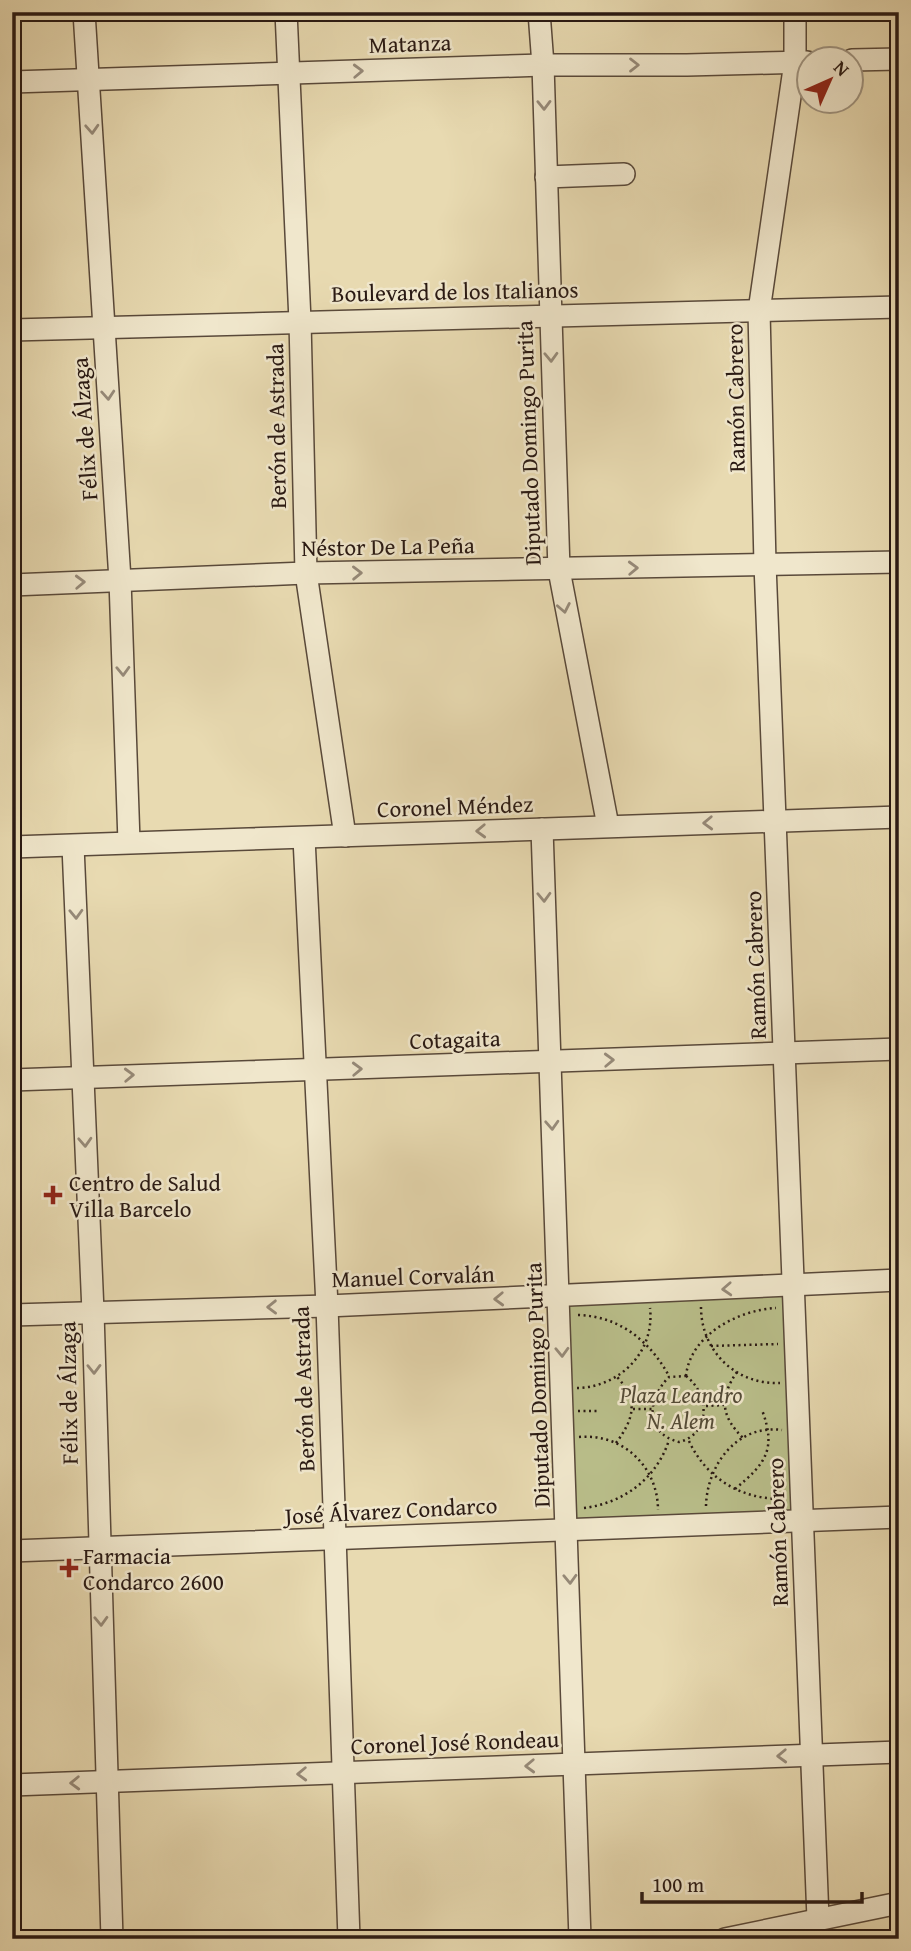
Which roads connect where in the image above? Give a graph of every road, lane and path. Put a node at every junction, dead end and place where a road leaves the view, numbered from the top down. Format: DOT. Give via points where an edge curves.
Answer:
graph roads {
  1 [pos="84,12"];
  2 [pos="286,12"];
  3 [pos="539,12"];
  4 [pos="795,12"];
  5 [pos="800,46"];
  6 [pos="899,59"];
  7 [pos="866,60"];
  8 [pos="796,62"];
  9 [pos="543,65"];
  10 [pos="290,74"];
  11 [pos="90,81"];
  12 [pos="12,82"];
  13 [pos="796,102"];
  14 [pos="624,174"];
  15 [pos="546,177"];
  16 [pos="899,307"];
  17 [pos="759,311"];
  18 [pos="549,316"];
  19 [pos="300,321"];
  20 [pos="103,327"];
  21 [pos="12,330"];
  22 [pos="899,562"];
  23 [pos="765,564"];
  24 [pos="559,570"];
  25 [pos="306,573"];
  26 [pos="120,580"];
  27 [pos="12,585"];
  28 [pos="899,817"];
  29 [pos="776,821"];
  30 [pos="608,826"];
  31 [pos="542,829"];
  32 [pos="345,836"];
  33 [pos="304,838"];
  34 [pos="129,842"];
  35 [pos="73,846"];
  36 [pos="12,847"];
  37 [pos="899,1049"];
  38 [pos="784,1054"];
  39 [pos="549,1062"];
  40 [pos="315,1070"];
  41 [pos="82,1077"];
  42 [pos="12,1080"];
  43 [pos="899,1280"];
  44 [pos="704,1290"];
  45 [pos="648,1291"];
  46 [pos="560,1296"];
  47 [pos="795,1296"];
  48 [pos="327,1306"];
  49 [pos="93,1312"];
  50 [pos="12,1315"];
  51 [pos="561,1320"];
  52 [pos="706,1338"];
  53 [pos="645,1343"];
  54 [pos="796,1343"];
  55 [pos="711,1346"];
  56 [pos="737,1372"];
  57 [pos="686,1376"];
  58 [pos="617,1377"];
  59 [pos="669,1377"];
  60 [pos="797,1382"];
  61 [pos="563,1386"];
  62 [pos="724,1405"];
  63 [pos="705,1406"];
  64 [pos="633,1409"];
  65 [pos="652,1409"];
  66 [pos="762,1410"];
  67 [pos="564,1411"];
  68 [pos="599,1411"];
  69 [pos="770,1429"];
  70 [pos="800,1432"];
  71 [pos="743,1438"];
  72 [pos="565,1440"];
  73 [pos="669,1440"];
  74 [pos="689,1440"];
  75 [pos="616,1443"];
  76 [pos="712,1474"];
  77 [pos="650,1475"];
  78 [pos="735,1489"];
  79 [pos="801,1496"];
  80 [pos="899,1517"];
  81 [pos="568,1518"];
  82 [pos="802,1522"];
  83 [pos="710,1523"];
  84 [pos="655,1525"];
  85 [pos="333,1540"];
  86 [pos="99,1547"];
  87 [pos="12,1551"];
  88 [pos="899,1752"];
  89 [pos="812,1755"];
  90 [pos="576,1764"];
  91 [pos="343,1772"];
  92 [pos="107,1782"];
  93 [pos="12,1785"];
  94 [pos="899,1903"];
  95 [pos="818,1919"];
  96 [pos="112,1939"];
  97 [pos="349,1939"];
  98 [pos="580,1939"];
  99 [pos="725,1939"];
  1 -- 11 [label="street, Félix de Álzaga"];
  2 -- 10 [label="street, Berón de Astrada"];
  3 -- 9 [label="street, Diputado Domingo Purita"];
  4 -- 5 [label="street, Ramón Cabrero"];
  6 -- 7 [label="street"];
  9 -- 8 [label="street, Matanza, one-way"];
  10 -- 9 [label="street, Matanza, one-way"];
  9 -- 15 [label="street, Diputado Domingo Purita, one-way"];
  10 -- 11 [label="street, Matanza"];
  10 -- 19 [label="street, Berón de Astrada"];
  11 -- 12 [label="street, Matanza"];
  11 -- 20 [label="street, Félix de Álzaga, one-way"];
  13 -- 17 [label="street, Ramón Cabrero"];
  14 -- 15 [label="street"];
  15 -- 18 [label="street, Diputado Domingo Purita"];
  16 -- 17 [label="street, Boulevard de los Italianos"];
  17 -- 18 [label="street, Boulevard de los Italianos"];
  17 -- 23 [label="street, Ramón Cabrero"];
  18 -- 19 [label="street, Boulevard de los Italianos"];
  18 -- 24 [label="street, Diputado Domingo Purita, one-way"];
  19 -- 20 [label="street, Boulevard de los Italianos"];
  19 -- 25 [label="street, Berón de Astrada"];
  20 -- 21 [label="street, Boulevard de los Italianos"];
  20 -- 26 [label="street, Félix de Álzaga, one-way"];
  22 -- 23 [label="street, Néstor De La Peña"];
  24 -- 23 [label="street, Néstor De La Peña, one-way"];
  23 -- 29 [label="street, Ramón Cabrero"];
  25 -- 24 [label="street, Néstor De La Peña, one-way"];
  24 -- 30 [label="street, Diputado Domingo Purita, one-way"];
  25 -- 26 [label="street, Néstor De La Peña"];
  25 -- 32 [label="street, Berón de Astrada"];
  27 -- 26 [label="street, Néstor De La Peña, one-way"];
  26 -- 34 [label="street, Félix de Álzaga, one-way"];
  28 -- 29 [label="street, Coronel Méndez"];
  29 -- 30 [label="street, Coronel Méndez, one-way"];
  29 -- 38 [label="street, Ramón Cabrero"];
  30 -- 31 [label="street, Coronel Méndez"];
  31 -- 32 [label="street, Coronel Méndez, one-way"];
  31 -- 39 [label="street, Diputado Domingo Purita, one-way"];
  32 -- 33 [label="street, Coronel Méndez"];
  33 -- 34 [label="street, Coronel Méndez"];
  33 -- 40 [label="street, Berón de Astrada"];
  34 -- 35 [label="street, Coronel Méndez"];
  35 -- 36 [label="street, Coronel Méndez"];
  35 -- 41 [label="street, Félix de Álzaga, one-way"];
  37 -- 38 [label="street, Cotagaita"];
  39 -- 38 [label="street, Cotagaita, one-way"];
  38 -- 47 [label="street, Ramón Cabrero"];
  40 -- 39 [label="street, Cotagaita, one-way"];
  39 -- 46 [label="street, Diputado Domingo Purita, one-way"];
  41 -- 40 [label="street, Cotagaita, one-way"];
  40 -- 48 [label="street, Berón de Astrada"];
  41 -- 42 [label="street, Cotagaita"];
  41 -- 49 [label="street, Félix de Álzaga, one-way"];
  43 -- 47 [label="street, Manuel Corvalán"];
  44 -- 45 [label="street, Manuel Corvalán"];
  47 -- 44 [label="street, Manuel Corvalán, one-way"];
  44 -- 52 [label="path" via="701,1317"];
  45 -- 46 [label="street, Manuel Corvalán"];
  45 -- 53 [label="path" via="650,1325"];
  46 -- 48 [label="street, Manuel Corvalán, one-way"];
  46 -- 51 [label="street, Diputado Domingo Purita"];
  47 -- 52 [label="path" via="737,1317"];
  47 -- 54 [label="street, Ramón Cabrero"];
  48 -- 49 [label="street, Manuel Corvalán, one-way"];
  48 -- 85 [label="street, Berón de Astrada"];
  49 -- 50 [label="street, Manuel Corvalán"];
  49 -- 86 [label="street, Félix de Álzaga, one-way"];
  51 -- 53 [label="path" via="573,1315 601,1318"];
  51 -- 61 [label="street, Diputado Domingo Purita, one-way"];
  52 -- 55 [label="path"];
  52 -- 57 [label="path" via="693,1354"];
  53 -- 58 [label="path" via="638,1358"];
  53 -- 59 [label="path"];
  54 -- 55 [label="path"];
  54 -- 60 [label="street, Ramón Cabrero"];
  55 -- 56 [label="path" via="720,1360"];
  56 -- 60 [label="path" via="762,1382"];
  56 -- 62 [label="path" via="723,1397"];
  57 -- 59 [label="path"];
  57 -- 63 [label="path"];
  58 -- 61 [label="path" via="588,1388"];
  58 -- 64 [label="path" via="628,1388"];
  59 -- 65 [label="path" via="657,1392"];
  60 -- 70 [label="street, Ramón Cabrero"];
  61 -- 67 [label="street, Diputado Domingo Purita"];
  62 -- 63 [label="path"];
  62 -- 71 [label="path" via="730,1425"];
  63 -- 74 [label="path" via="704,1420"];
  64 -- 65 [label="path"];
  64 -- 75 [label="path" via="627,1429"];
  65 -- 73 [label="path" via="656,1424"];
  66 -- 69 [label="path"];
  67 -- 68 [label="path"];
  67 -- 72 [label="street, Diputado Domingo Purita"];
  69 -- 70 [label="path"];
  69 -- 71 [label="path"];
  69 -- 78 [label="path" via="763,1462"];
  70 -- 79 [label="street, Ramón Cabrero"];
  71 -- 76 [label="path" via="724,1453"];
  72 -- 75 [label="path" via="595,1437"];
  72 -- 81 [label="street, Diputado Domingo Purita"];
  73 -- 74 [label="path"];
  73 -- 77 [label="path"];
  74 -- 76 [label="path"];
  75 -- 77 [label="path"];
  76 -- 78 [label="path"];
  76 -- 83 [label="path" via="706,1495"];
  77 -- 81 [label="path" via="615,1500"];
  77 -- 84 [label="path" via="658,1500"];
  78 -- 79 [label="path" via="773,1500"];
  79 -- 82 [label="street, Ramón Cabrero"];
  80 -- 82 [label="street, José Álvarez Condarco"];
  81 -- 84 [label="street, José Álvarez Condarco"];
  81 -- 85 [label="street, José Álvarez Condarco"];
  81 -- 90 [label="street, Diputado Domingo Purita, one-way"];
  82 -- 83 [label="street, José Álvarez Condarco"];
  82 -- 89 [label="street, Ramón Cabrero"];
  83 -- 84 [label="street, José Álvarez Condarco"];
  85 -- 86 [label="street, José Álvarez Condarco"];
  85 -- 91 [label="street, Berón de Astrada"];
  86 -- 87 [label="street, José Álvarez Condarco"];
  86 -- 92 [label="street, Félix de Álzaga, one-way"];
  88 -- 89 [label="street, Coronel José Rondeau"];
  89 -- 90 [label="street, Coronel José Rondeau, one-way"];
  89 -- 95 [label="street, Ramón Cabrero"];
  90 -- 91 [label="street, Coronel José Rondeau, one-way"];
  90 -- 98 [label="street, Diputado Domingo Purita"];
  91 -- 92 [label="street, Coronel José Rondeau, one-way"];
  91 -- 97 [label="street, Berón de Astrada"];
  92 -- 93 [label="street, Coronel José Rondeau, one-way"];
  92 -- 96 [label="street, Félix de Álzaga"];
  94 -- 95 [label="street"];
  95 -- 99 [label="street"];
}
